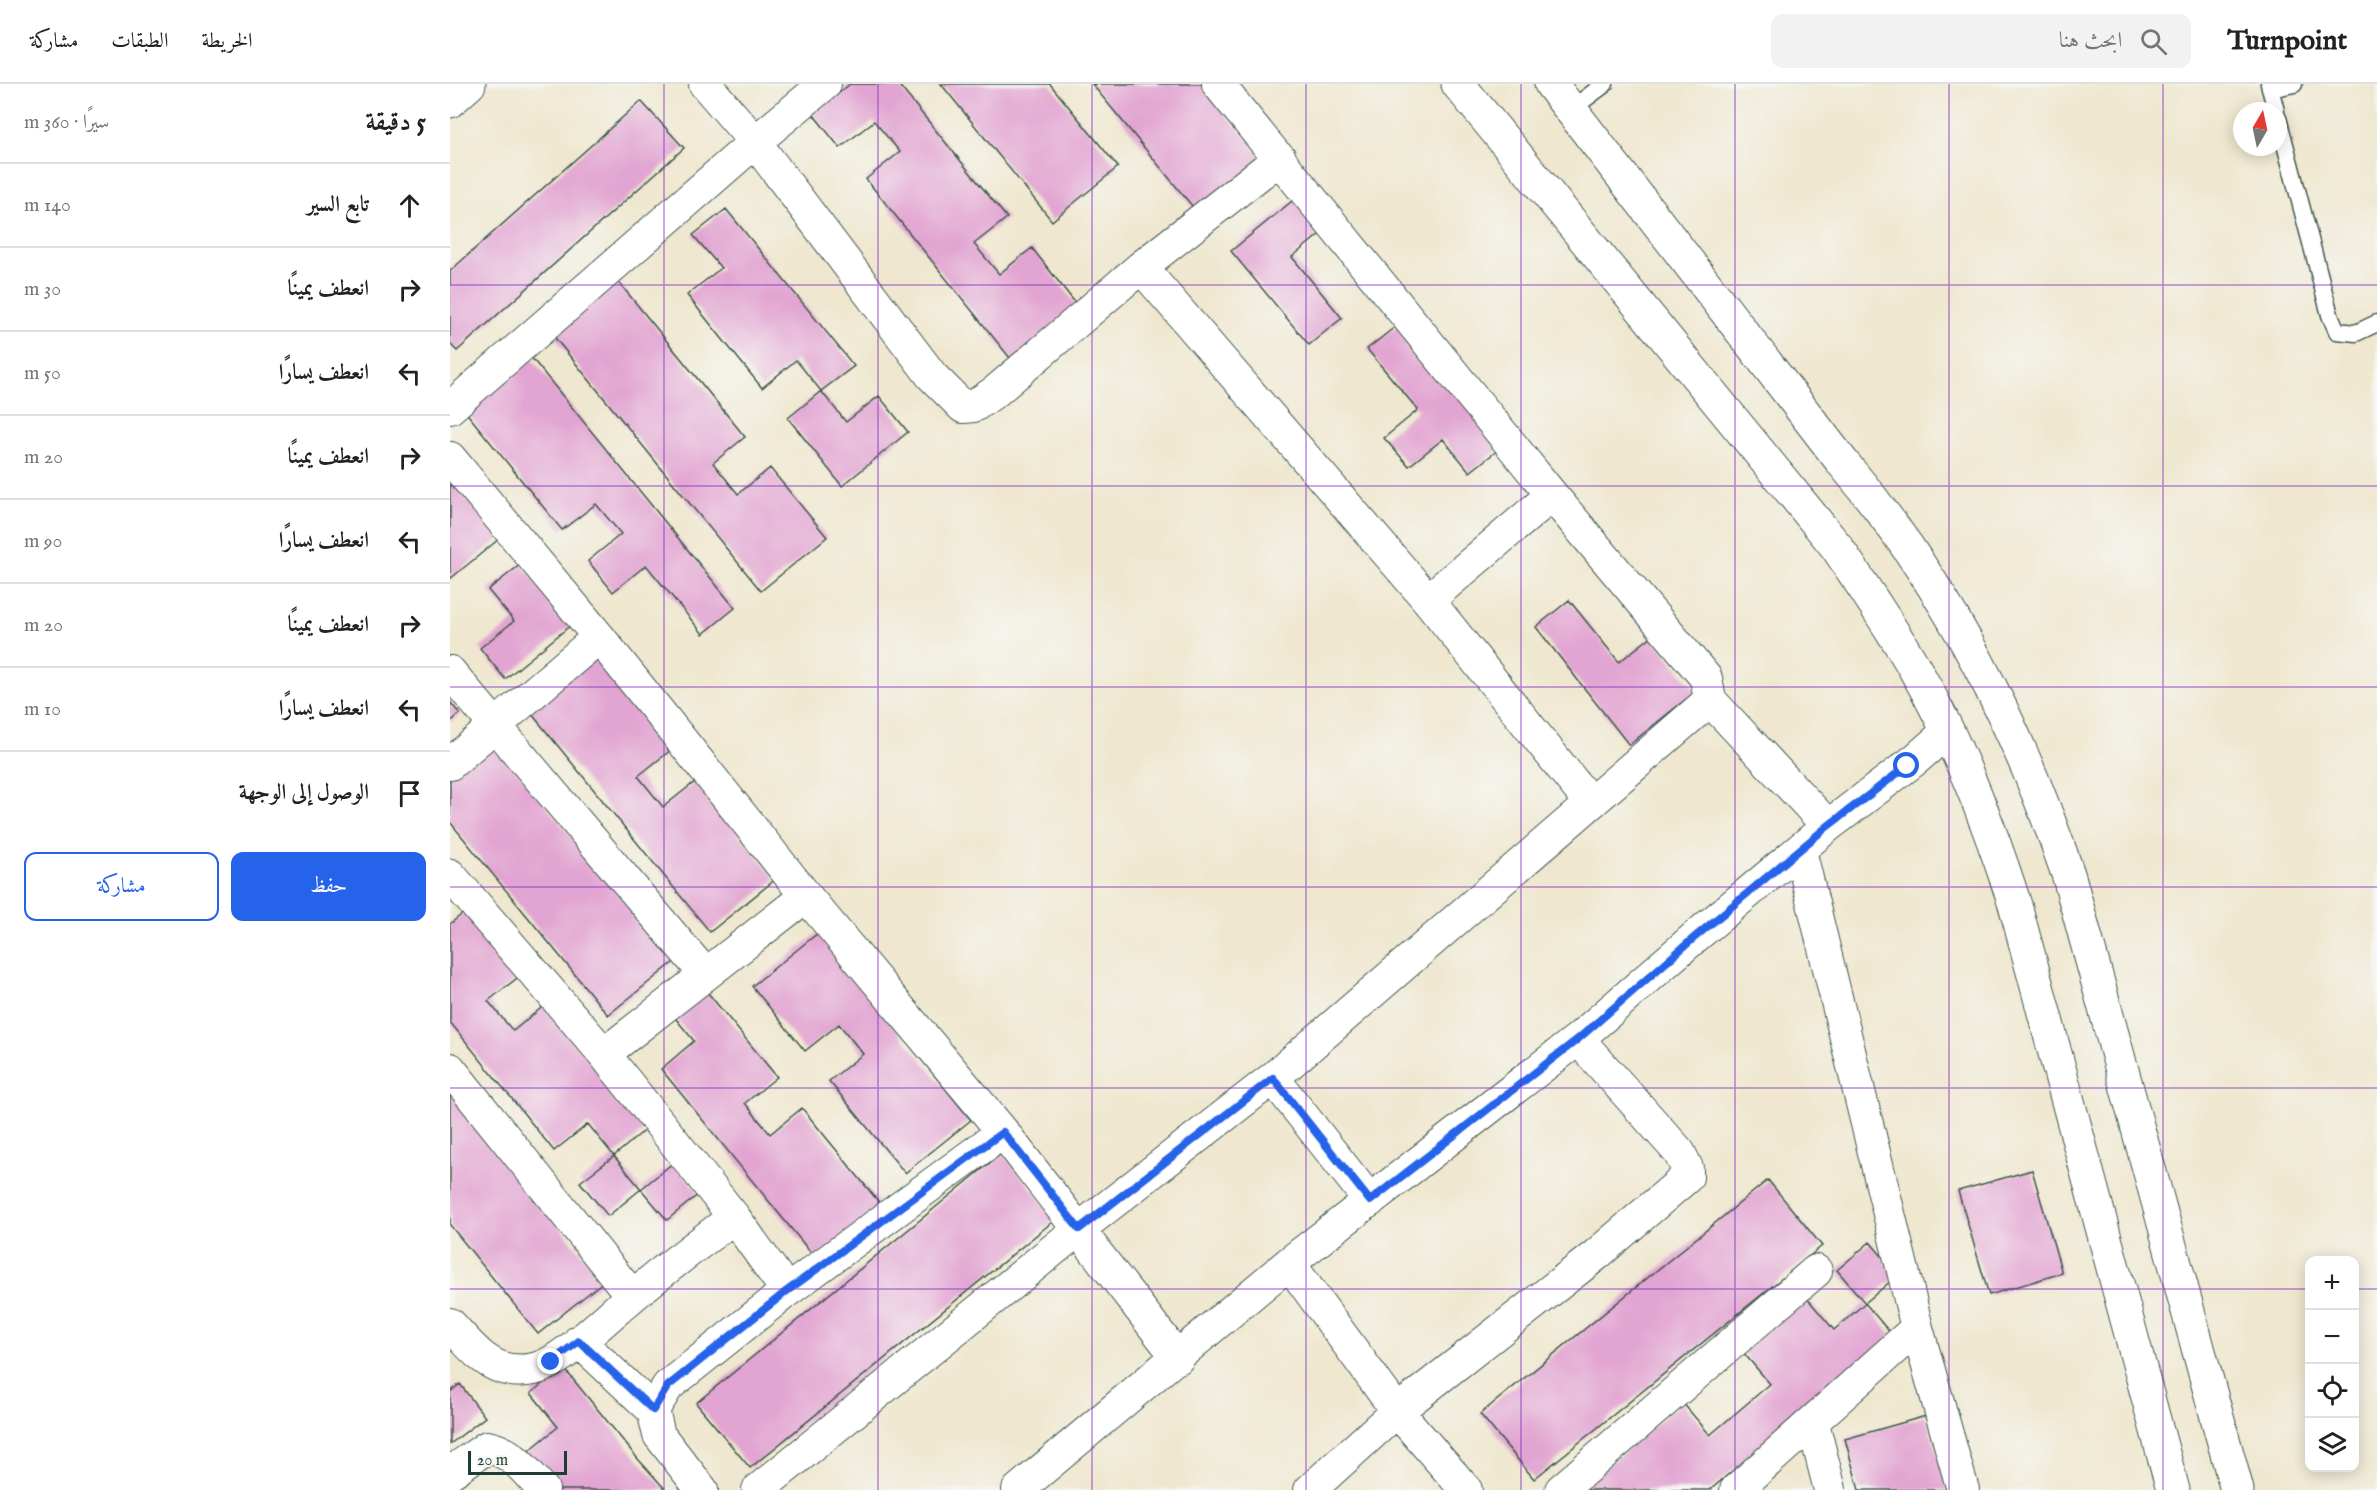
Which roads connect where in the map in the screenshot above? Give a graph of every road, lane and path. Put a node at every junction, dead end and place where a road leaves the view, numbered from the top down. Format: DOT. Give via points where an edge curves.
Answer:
graph roads {
  1 [pos="470,84"];
  2 [pos="705,84"];
  3 [pos="825,84"];
  4 [pos="1218,84"];
  5 [pos="1458,84"];
  6 [pos="1551,84"];
  7 [pos="1605,84"];
  8 [pos="2294,84"];
  9 [pos="2270,86"];
  10 [pos="450,101"];
  11 [pos="2274,102"];
  12 [pos="1570,111"];
  13 [pos="755,142"];
  14 [pos="2287,152"];
  15 [pos="1280,158"];
  16 [pos="1141,267"];
  17 [pos="2377,323"];
  18 [pos="450,408"];
  19 [pos="450,458"];
  20 [pos="1552,495"];
  21 [pos="1428,600"];
  22 [pos="599,637"];
  23 [pos="450,672"];
  24 [pos="1710,700"];
  25 [pos="496,725"];
  26 [pos="1948,731"];
  27 [pos="450,764"];
  28 [pos="1590,803"];
  29 [pos="1828,826"];
  30 [pos="1800,849"];
  31 [pos="457,896"];
  32 [pos="806,896"];
  33 [pos="705,974"];
  34 [pos="1578,1039"];
  35 [pos="604,1054"];
  36 [pos="450,1069"];
  37 [pos="1273,1078"];
  38 [pos="1003,1132"];
  39 [pos="1370,1201"];
  40 [pos="734,1217"];
  41 [pos="1079,1229"];
  42 [pos="1289,1263"];
  43 [pos="1816,1271"];
  44 [pos="787,1291"];
  45 [pos="632,1296"];
  46 [pos="450,1324"];
  47 [pos="1917,1328"];
  48 [pos="579,1341"];
  49 [pos="1178,1358"];
  50 [pos="653,1410"];
  51 [pos="1397,1411"];
  52 [pos="1813,1423"];
  53 [pos="450,1473"];
  54 [pos="1029,1487"];
  55 [pos="543,1490"];
  56 [pos="702,1490"];
  57 [pos="758,1490"];
  58 [pos="1310,1490"];
  59 [pos="1466,1490"];
  60 [pos="1561,1490"];
  61 [pos="1736,1490"];
  62 [pos="1830,1490"];
  63 [pos="1963,1490"];
  64 [pos="2173,1490"];
  65 [pos="2236,1490"];
  1 -- 10 [label="main road"];
  2 -- 13 [label="street"];
  3 -- 13 [label="street"];
  4 -- 15 [label="street"];
  5 -- 26 [label="main road" via="1836,546 1881,613"];
  6 -- 12 [label="main road"];
  7 -- 12 [label="lane"];
  8 -- 9 [label="lane"];
  9 -- 11 [label="lane"];
  12 -- 65 [label="main road" via="1882,510 1960,630 2022,750 2069,877"];
  13 -- 16 [label="street" via="932,376 963,407 974,406 996,392"];
  13 -- 18 [label="street"];
  14 -- 17 [label="lane" via="2337,331 2356,333"];
  15 -- 16 [label="street"];
  15 -- 20 [label="street"];
  16 -- 21 [label="street"];
  19 -- 22 [label="street"];
  20 -- 21 [label="street"];
  20 -- 24 [label="street" via="1706,678"];
  21 -- 28 [label="street"];
  22 -- 25 [label="street"];
  22 -- 32 [label="street"];
  23 -- 25 [label="street"];
  24 -- 28 [label="street"];
  24 -- 29 [label="street"];
  25 -- 27 [label="street"];
  25 -- 33 [label="street"];
  26 -- 29 [label="street"];
  26 -- 64 [label="main road" via="1992,836 2015,905"];
  28 -- 37 [label="street"];
  29 -- 30 [label="street"];
  30 -- 34 [label="street"];
  30 -- 47 [label="street"];
  31 -- 35 [label="street"];
  32 -- 33 [label="street"];
  32 -- 38 [label="street"];
  33 -- 35 [label="street"];
  34 -- 39 [label="street"];
  34 -- 51 [label="street" via="1679,1152 1688,1177 1596,1255"];
  35 -- 40 [label="street"];
  36 -- 45 [label="street"];
  37 -- 39 [label="street"];
  37 -- 41 [label="street"];
  38 -- 41 [label="street"];
  38 -- 44 [label="street"];
  39 -- 42 [label="street"];
  40 -- 44 [label="street"];
  40 -- 45 [label="street"];
  41 -- 49 [label="street"];
  41 -- 57 [label="street"];
  42 -- 49 [label="street"];
  42 -- 51 [label="street"];
  43 -- 60 [label="street"];
  44 -- 50 [label="street" via="668,1386"];
  45 -- 48 [label="street"];
  46 -- 48 [label="street" via="492,1364 510,1370 542,1367"];
  47 -- 52 [label="street"];
  47 -- 63 [label="street"];
  48 -- 50 [label="street"];
  49 -- 54 [label="street"];
  50 -- 56 [label="street" via="659,1435"];
  51 -- 58 [label="street"];
  51 -- 59 [label="street"];
  52 -- 61 [label="street"];
  52 -- 62 [label="street"];
  53 -- 55 [label="street" via="487,1447 499,1449 512,1456"];
}
